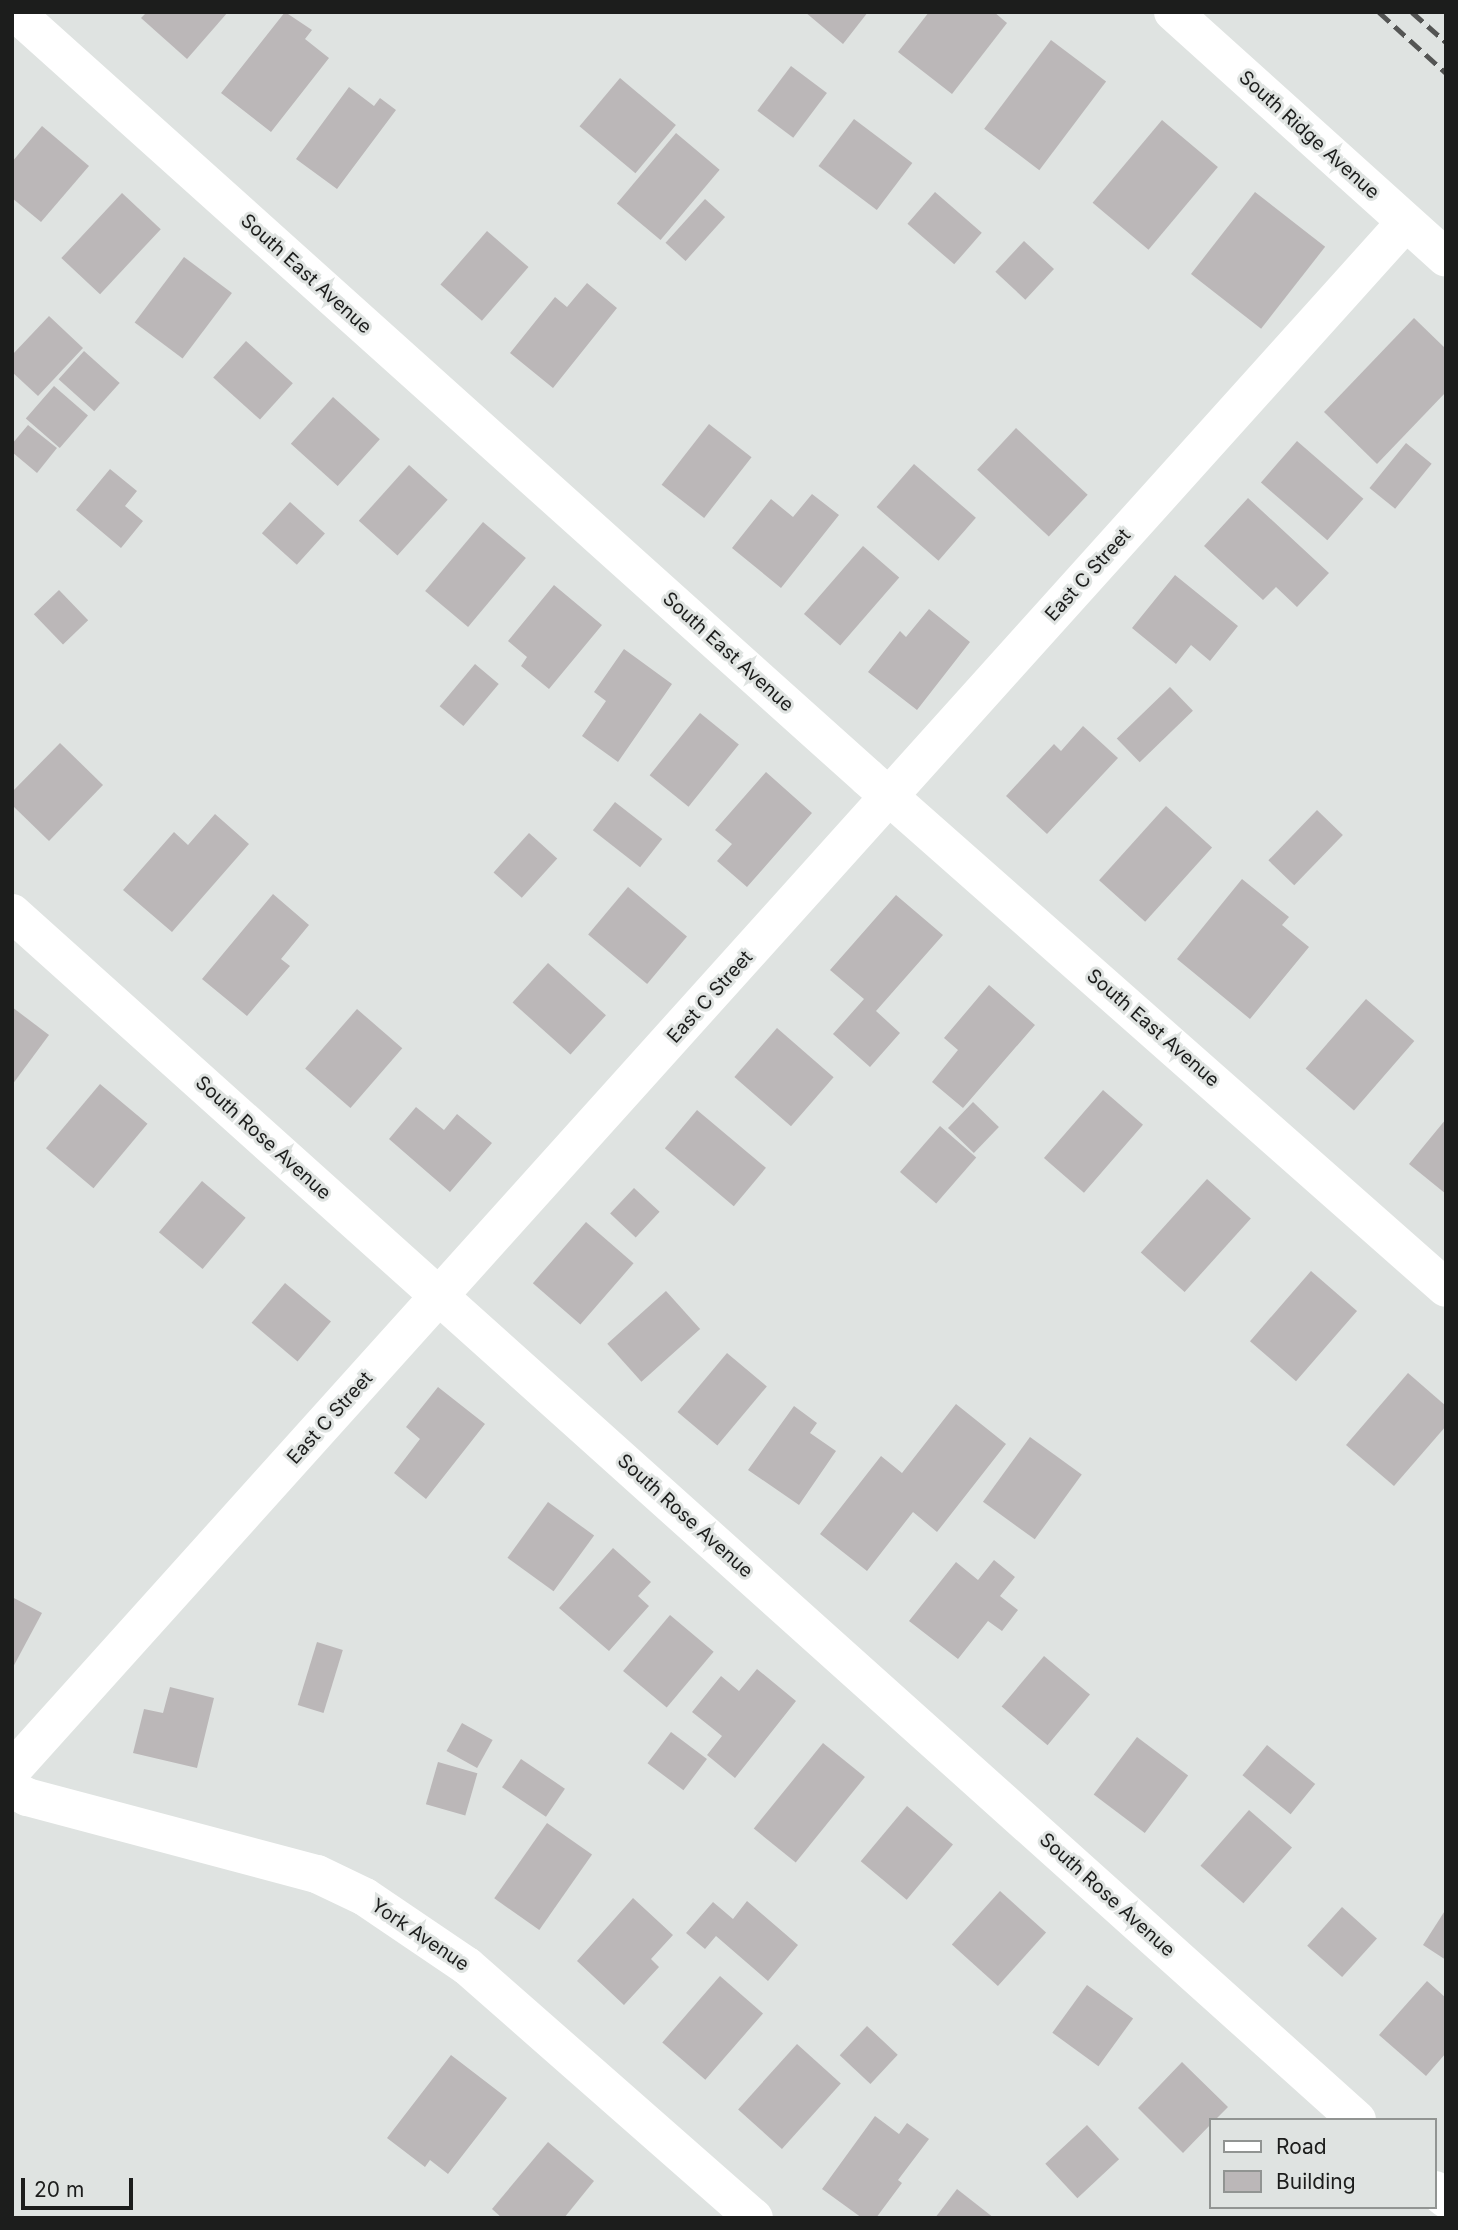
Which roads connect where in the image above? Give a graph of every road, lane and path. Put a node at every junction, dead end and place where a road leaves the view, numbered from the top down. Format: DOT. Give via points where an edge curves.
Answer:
graph roads {
  1 [pos="15,12"];
  2 [pos="1172,12"];
  3 [pos="1405,223"];
  4 [pos="1446,258"];
  5 [pos="890,796"];
  6 [pos="12,913"];
  7 [pos="1446,1287"];
  8 [pos="440,1296"];
  9 [pos="12,1770"];
  10 [pos="12,1789"];
  11 [pos="1355,2118"];
  12 [pos="754,2218"];
  1 -- 5 [label="street, South East Avenue"];
  2 -- 3 [label="street, South Ridge Avenue"];
  3 -- 4 [label="street, South Ridge Avenue"];
  3 -- 5 [label="street, East C Street"];
  5 -- 7 [label="street, South East Avenue"];
  5 -- 8 [label="street, East C Street"];
  6 -- 8 [label="street, South Rose Avenue"];
  8 -- 9 [label="street, East C Street"];
  8 -- 11 [label="street, South Rose Avenue"];
  10 -- 12 [label="street, York Avenue" via="27,1797 317,1874 365,1897 467,1966"];
}
